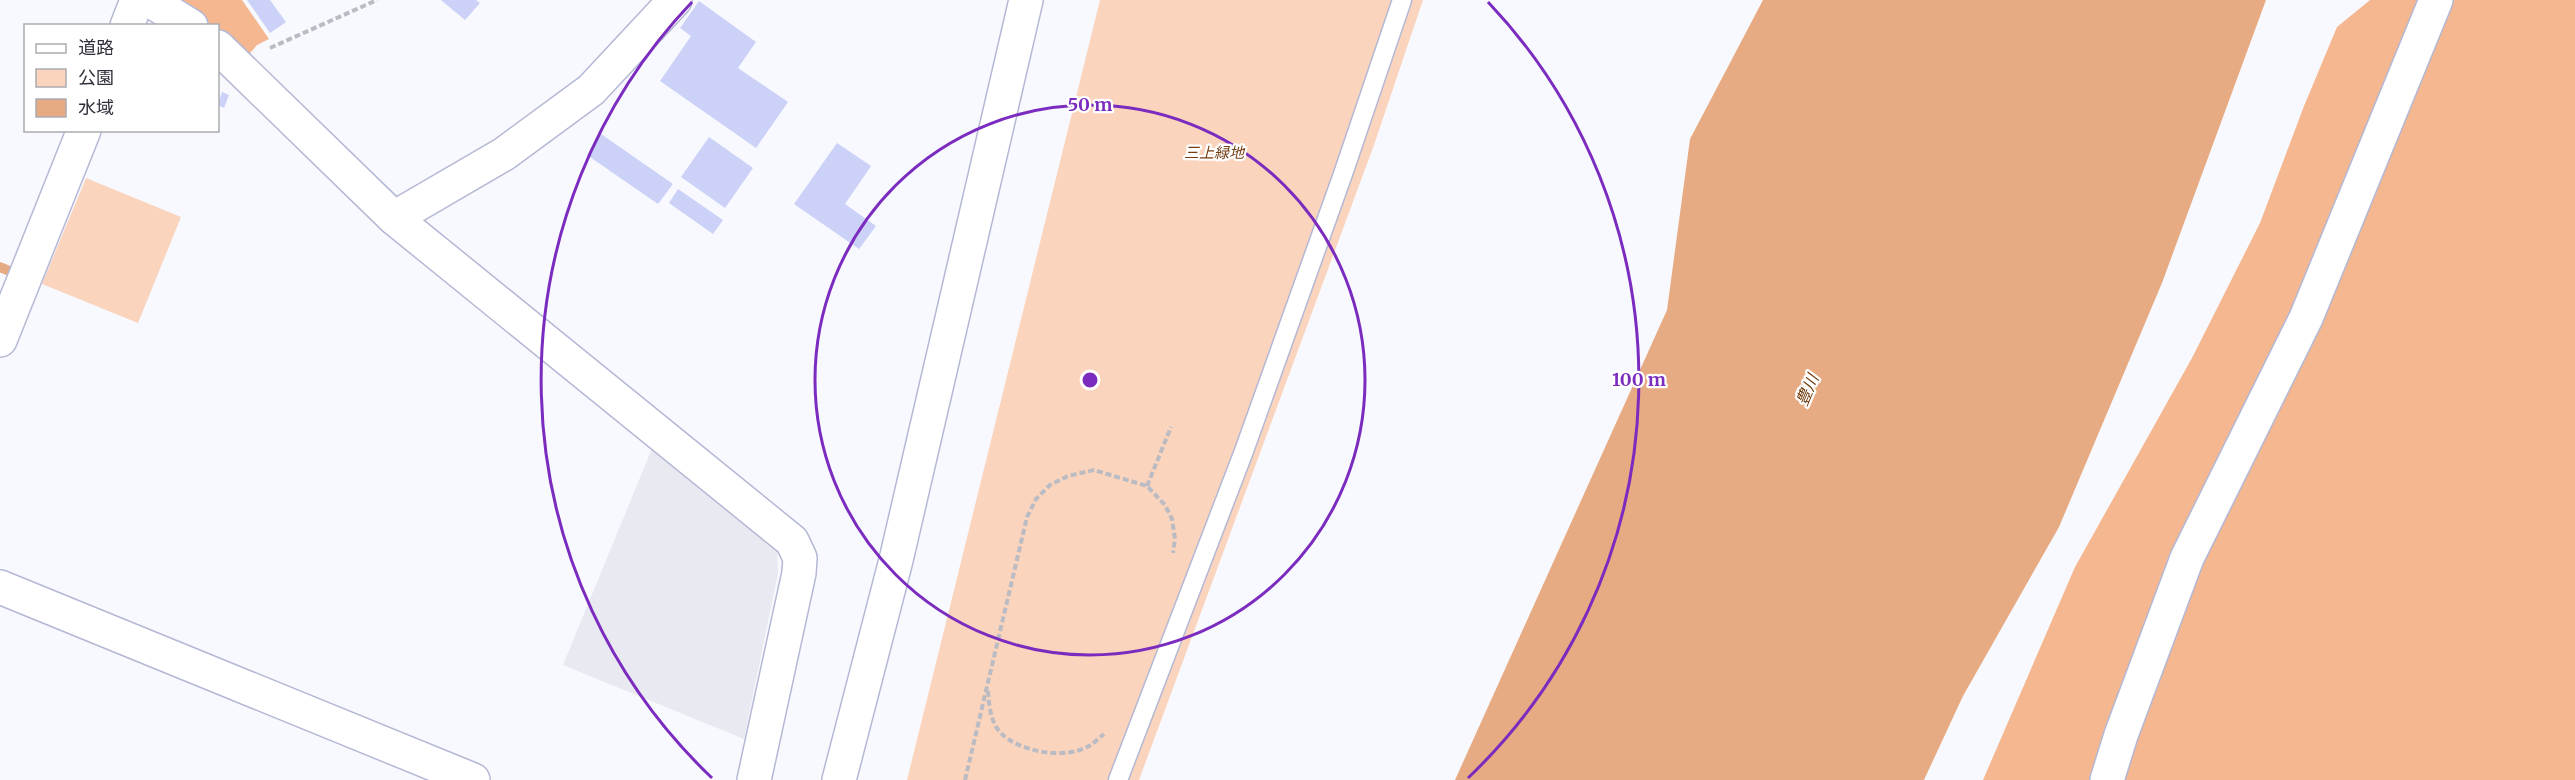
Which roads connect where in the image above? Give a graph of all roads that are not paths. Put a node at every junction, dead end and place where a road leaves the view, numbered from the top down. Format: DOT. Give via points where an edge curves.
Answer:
graph roads {
  1 [pos="137,0"];
  2 [pos="148,0"];
  3 [pos="675,0"];
  4 [pos="1026,0"];
  5 [pos="1402,0"];
  6 [pos="2436,0"];
  7 [pos="128,24"];
  8 [pos="188,24"];
  9 [pos="219,48"];
  10 [pos="83,132"];
  11 [pos="394,218"];
  12 [pos="0,340"];
  13 [pos="0,587"];
  14 [pos="473,780"];
  15 [pos="754,780"];
  16 [pos="839,780"];
  17 [pos="1118,780"];
  18 [pos="2107,780"];
  1 -- 7 [label="street"];
  2 -- 8 [label="street"];
  3 -- 11 [label="street" via="591,90 504,154"];
  4 -- 16 [label="street" via="896,560"];
  5 -- 17 [label="lane" via="1233,482"];
  6 -- 18 [label="street" via="2306,318 2187,558"];
  9 -- 11 [label="street"];
  10 -- 12 [label="street"];
  11 -- 15 [label="street" via="792,541 800,558 799,573"];
  13 -- 14 [label="street"];
}
